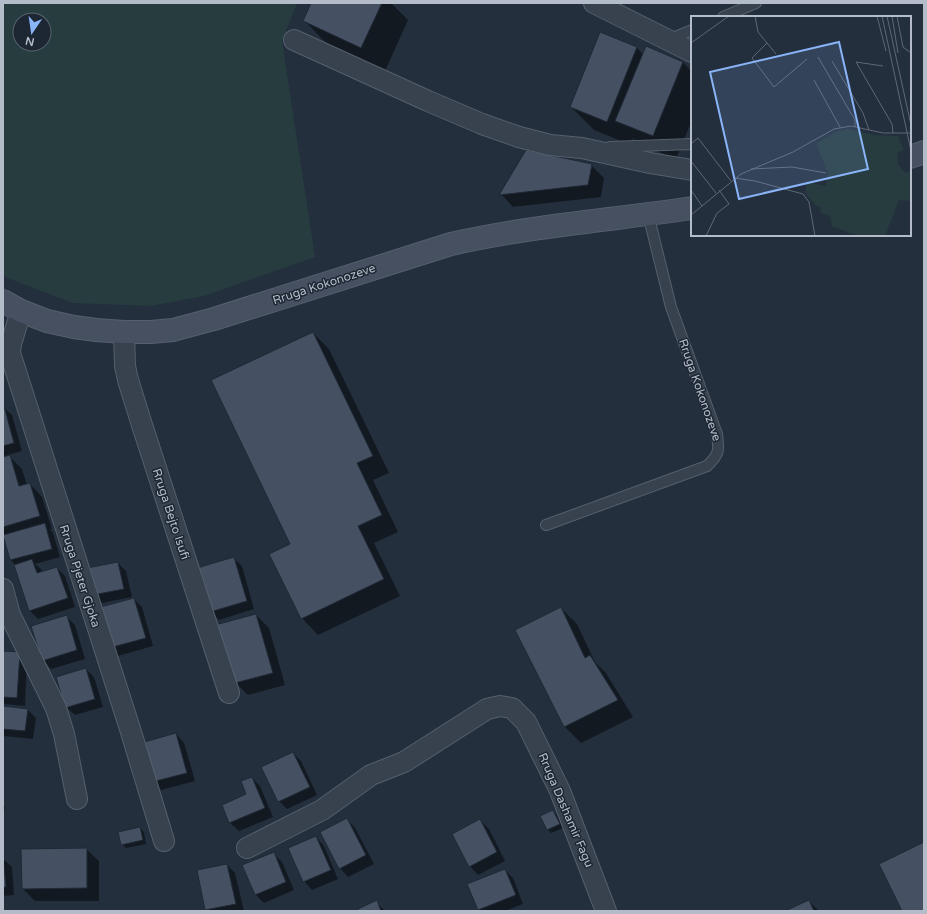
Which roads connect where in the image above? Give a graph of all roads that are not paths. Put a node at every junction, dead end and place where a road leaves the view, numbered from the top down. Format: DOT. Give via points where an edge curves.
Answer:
graph roads {
  1 [pos="594,3"];
  2 [pos="756,3"];
  3 [pos="725,16"];
  4 [pos="691,30"];
  5 [pos="294,40"];
  6 [pos="668,40"];
  7 [pos="691,52"];
  8 [pos="691,144"];
  9 [pos="911,145"];
  10 [pos="582,148"];
  11 [pos="924,151"];
  12 [pos="911,157"];
  13 [pos="691,170"];
  14 [pos="691,208"];
  15 [pos="648,214"];
  16 [pos="12,306"];
  17 [pos="124,332"];
  18 [pos="546,525"];
  19 [pos="3,589"];
  20 [pos="229,693"];
  21 [pos="77,799"];
  22 [pos="164,841"];
  23 [pos="247,848"];
  24 [pos="606,911"];
  1 -- 6 [label="street"];
  2 -- 3 [label="lane"];
  4 -- 6 [label="lane"];
  5 -- 10 [label="street" via="482,124 550,145"];
  6 -- 7 [label="street"];
  8 -- 10 [label="lane"];
  9 -- 11 [label="street"];
  10 -- 13 [label="street"];
  11 -- 12 [label="street"];
  14 -- 15 [label="street, Rruga Kokonozeve"];
  15 -- 17 [label="street, Rruga Kokonozeve" via="484,236 451,244 195,325 173,330"];
  15 -- 18 [label="lane, Rruga Kokonozeve" via="671,307 717,434 719,448 715,459 707,466"];
  16 -- 17 [label="street, Rruga Kokonozeve" via="47,321 74,327"];
  16 -- 22 [label="street, Rruga Pjeter Gjoka" via="10,353"];
  17 -- 20 [label="street, Rruga Bejto Isufi" via="128,380"];
  19 -- 21 [label="street" via="10,615 56,708"];
  23 -- 24 [label="street, Rruga Dashamir Fagu" via="322,810 371,775 404,762 487,709 500,706 512,708 526,722 560,791"];
}
